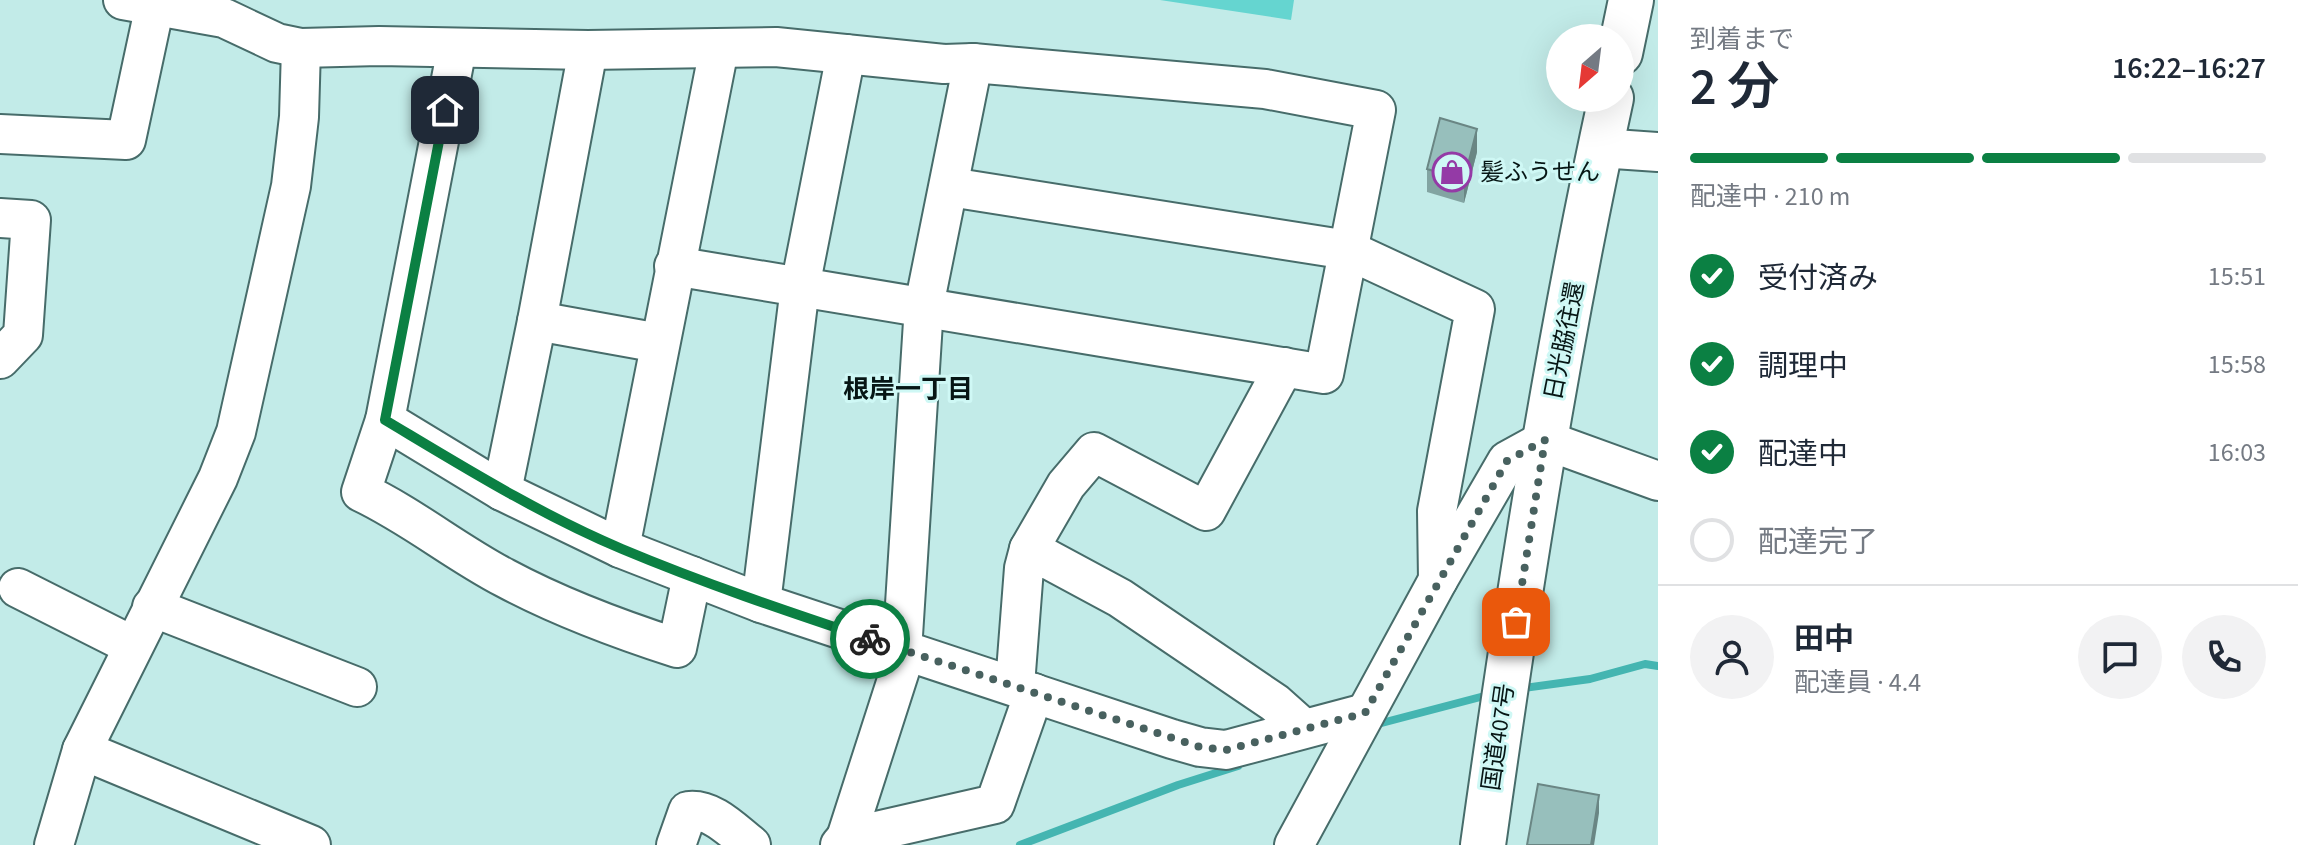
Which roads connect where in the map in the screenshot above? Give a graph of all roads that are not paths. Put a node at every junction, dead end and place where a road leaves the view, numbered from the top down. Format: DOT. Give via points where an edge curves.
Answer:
graph roads {
  1 [pos="1631,0"];
  2 [pos="139,3"];
  3 [pos="232,9"];
  4 [pos="1626,24"];
  5 [pos="301,48"];
  6 [pos="457,48"];
  7 [pos="719,49"];
  8 [pos="588,50"];
  9 [pos="846,54"];
  10 [pos="973,63"];
  11 [pos="1608,112"];
  12 [pos="0,134"];
  13 [pos="1600,148"];
  14 [pos="1658,152"];
  15 [pos="950,187"];
  16 [pos="0,218"];
  17 [pos="1348,250"];
  18 [pos="674,266"];
  19 [pos="800,287"];
  20 [pos="924,306"];
  21 [pos="537,321"];
  22 [pos="659,343"];
  23 [pos="0,359"];
  24 [pos="1284,367"];
  25 [pos="385,420"];
  26 [pos="1545,440"];
  27 [pos="1658,481"];
  28 [pos="502,491"];
  29 [pos="620,548"];
  30 [pos="1029,549"];
  31 [pos="692,576"];
  32 [pos="1438,580"];
  33 [pos="18,588"];
  34 [pos="761,603"];
  35 [pos="152,607"];
  36 [pos="133,646"];
  37 [pos="902,650"];
  38 [pos="357,687"];
  39 [pos="1024,689"];
  40 [pos="1364,714"];
  41 [pos="1303,728"];
  42 [pos="82,750"];
  43 [pos="843,842"];
  44 [pos="54,845"];
  45 [pos="311,845"];
  46 [pos="676,845"];
  47 [pos="751,845"];
  48 [pos="1294,845"];
  49 [pos="1483,845"];
  1 -- 4 [label="highway"];
  2 -- 3 [label="street"];
  2 -- 12 [label="street" via="126,140"];
  3 -- 5 [label="street" via="277,43"];
  5 -- 6 [label="street"];
  5 -- 35 [label="street" via="291,186 236,432"];
  6 -- 8 [label="street"];
  6 -- 25 [label="street"];
  7 -- 8 [label="street"];
  7 -- 9 [label="street" via="776,47"];
  7 -- 18 [label="street"];
  8 -- 21 [label="street"];
  9 -- 10 [label="street"];
  9 -- 19 [label="street"];
  10 -- 15 [label="street"];
  10 -- 17 [label="street" via="1265,89 1376,110"];
  11 -- 13 [label="highway, 日光脇往還"];
  13 -- 14 [label="street"];
  13 -- 26 [label="highway, 日光脇往還"];
  15 -- 17 [label="street"];
  15 -- 20 [label="street"];
  16 -- 23 [label="street" via="31,220 23,335"];
  17 -- 24 [label="street" via="1324,374"];
  17 -- 32 [label="street" via="1475,309 1437,511"];
  18 -- 19 [label="street"];
  18 -- 22 [label="street"];
  19 -- 20 [label="street"];
  19 -- 34 [label="street"];
  20 -- 24 [label="street"];
  20 -- 37 [label="street"];
  21 -- 22 [label="street"];
  21 -- 28 [label="street"];
  22 -- 29 [label="street"];
  24 -- 30 [label="street" via="1206,511 1094,452 1066,485"];
  25 -- 28 [label="street"];
  25 -- 31 [label="street" via="361,492 504,578 612,627 677,648"];
  26 -- 27 [label="street"];
  26 -- 32 [label="street" via="1507,461"];
  26 -- 49 [label="highway, 国道407号"];
  28 -- 29 [label="street"];
  29 -- 31 [label="street"];
  30 -- 39 [label="street" via="1024,568"];
  30 -- 41 [label="street" via="1120,598 1275,703"];
  31 -- 34 [label="street"];
  32 -- 40 [label="street"];
  33 -- 36 [label="street"];
  34 -- 37 [label="street"];
  35 -- 36 [label="street"];
  35 -- 38 [label="street"];
  36 -- 42 [label="street"];
  37 -- 39 [label="street"];
  37 -- 43 [label="street" via="901,667"];
  39 -- 41 [label="street" via="1200,747 1226,750"];
  39 -- 43 [label="street" via="995,804"];
  40 -- 41 [label="street"];
  40 -- 48 [label="street"];
  42 -- 44 [label="street"];
  42 -- 45 [label="street"];
  46 -- 47 [label="street" via="688,811 698,810"];
}
